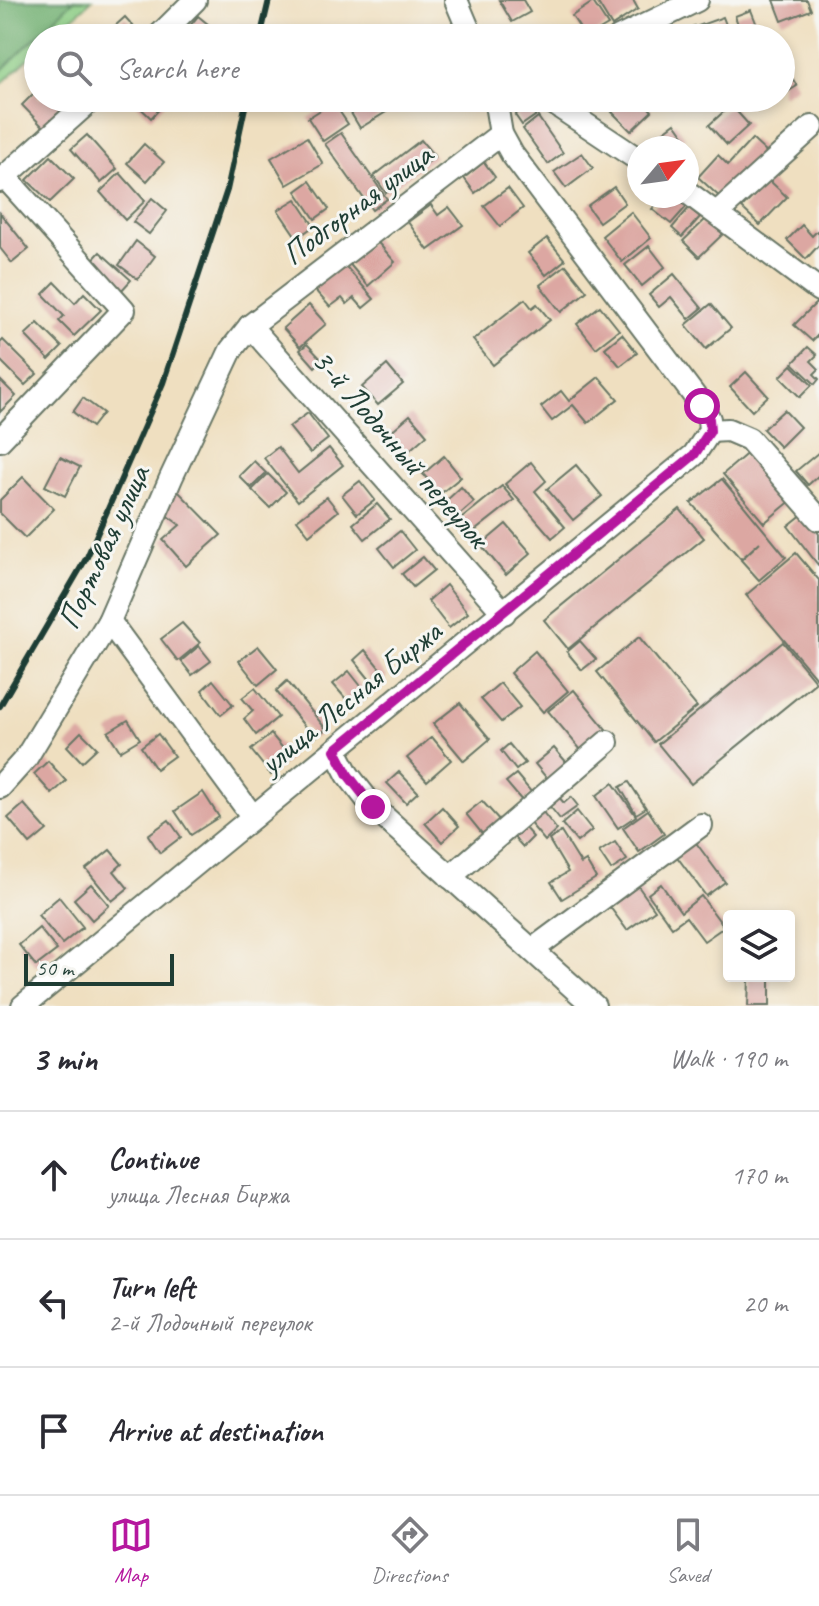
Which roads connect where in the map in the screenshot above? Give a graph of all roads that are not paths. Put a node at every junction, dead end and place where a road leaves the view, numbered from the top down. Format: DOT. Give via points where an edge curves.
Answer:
graph roads {
  1 [pos="195,0"];
  2 [pos="456,0"];
  3 [pos="697,0"];
  4 [pos="171,24"];
  5 [pos="466,24"];
  6 [pos="648,24"];
  7 [pos="77,112"];
  8 [pos="497,112"];
  9 [pos="567,112"];
  10 [pos="812,127"];
  11 [pos="501,134"];
  12 [pos="627,152"];
  13 [pos="3,179"];
  14 [pos="699,200"];
  15 [pos="717,213"];
  16 [pos="819,262"];
  17 [pos="797,273"];
  18 [pos="819,290"];
  19 [pos="250,326"];
  20 [pos="710,431"];
  21 [pos="0,440"];
  22 [pos="819,519"];
  23 [pos="504,613"];
  24 [pos="109,621"];
  25 [pos="607,742"];
  26 [pos="335,750"];
  27 [pos="0,787"];
  28 [pos="253,817"];
  29 [pos="701,825"];
  30 [pos="450,877"];
  31 [pos="532,950"];
  32 [pos="23,1006"];
  33 [pos="594,1006"];
  1 -- 4 [label="street"];
  2 -- 5 [label="street"];
  3 -- 6 [label="street"];
  7 -- 13 [label="street"];
  8 -- 11 [label="street"];
  9 -- 12 [label="street"];
  10 -- 15 [label="street"];
  11 -- 19 [label="street, Подгорная улица"];
  11 -- 20 [label="street" via="702,406"];
  13 -- 21 [label="street" via="124,310"];
  14 -- 15 [label="street"];
  15 -- 17 [label="street"];
  16 -- 17 [label="street"];
  17 -- 18 [label="street"];
  19 -- 23 [label="street, 3-й Лодочный переулок"];
  19 -- 24 [label="street, Портовая улица" via="231,350"];
  20 -- 22 [label="street" via="728,430 749,439"];
  20 -- 23 [label="street, улица Лесная Биржа" via="694,455"];
  23 -- 26 [label="street, улица Лесная Биржа"];
  24 -- 27 [label="street, Портовая улица" via="26,758"];
  24 -- 28 [label="street"];
  25 -- 30 [label="street"];
  26 -- 28 [label="street, улица Лесная Биржа"];
  26 -- 30 [label="street" via="373,807"];
  28 -- 32 [label="street, улица Лесная Биржа"];
  29 -- 31 [label="street"];
  30 -- 31 [label="street"];
  31 -- 33 [label="street"];
}
